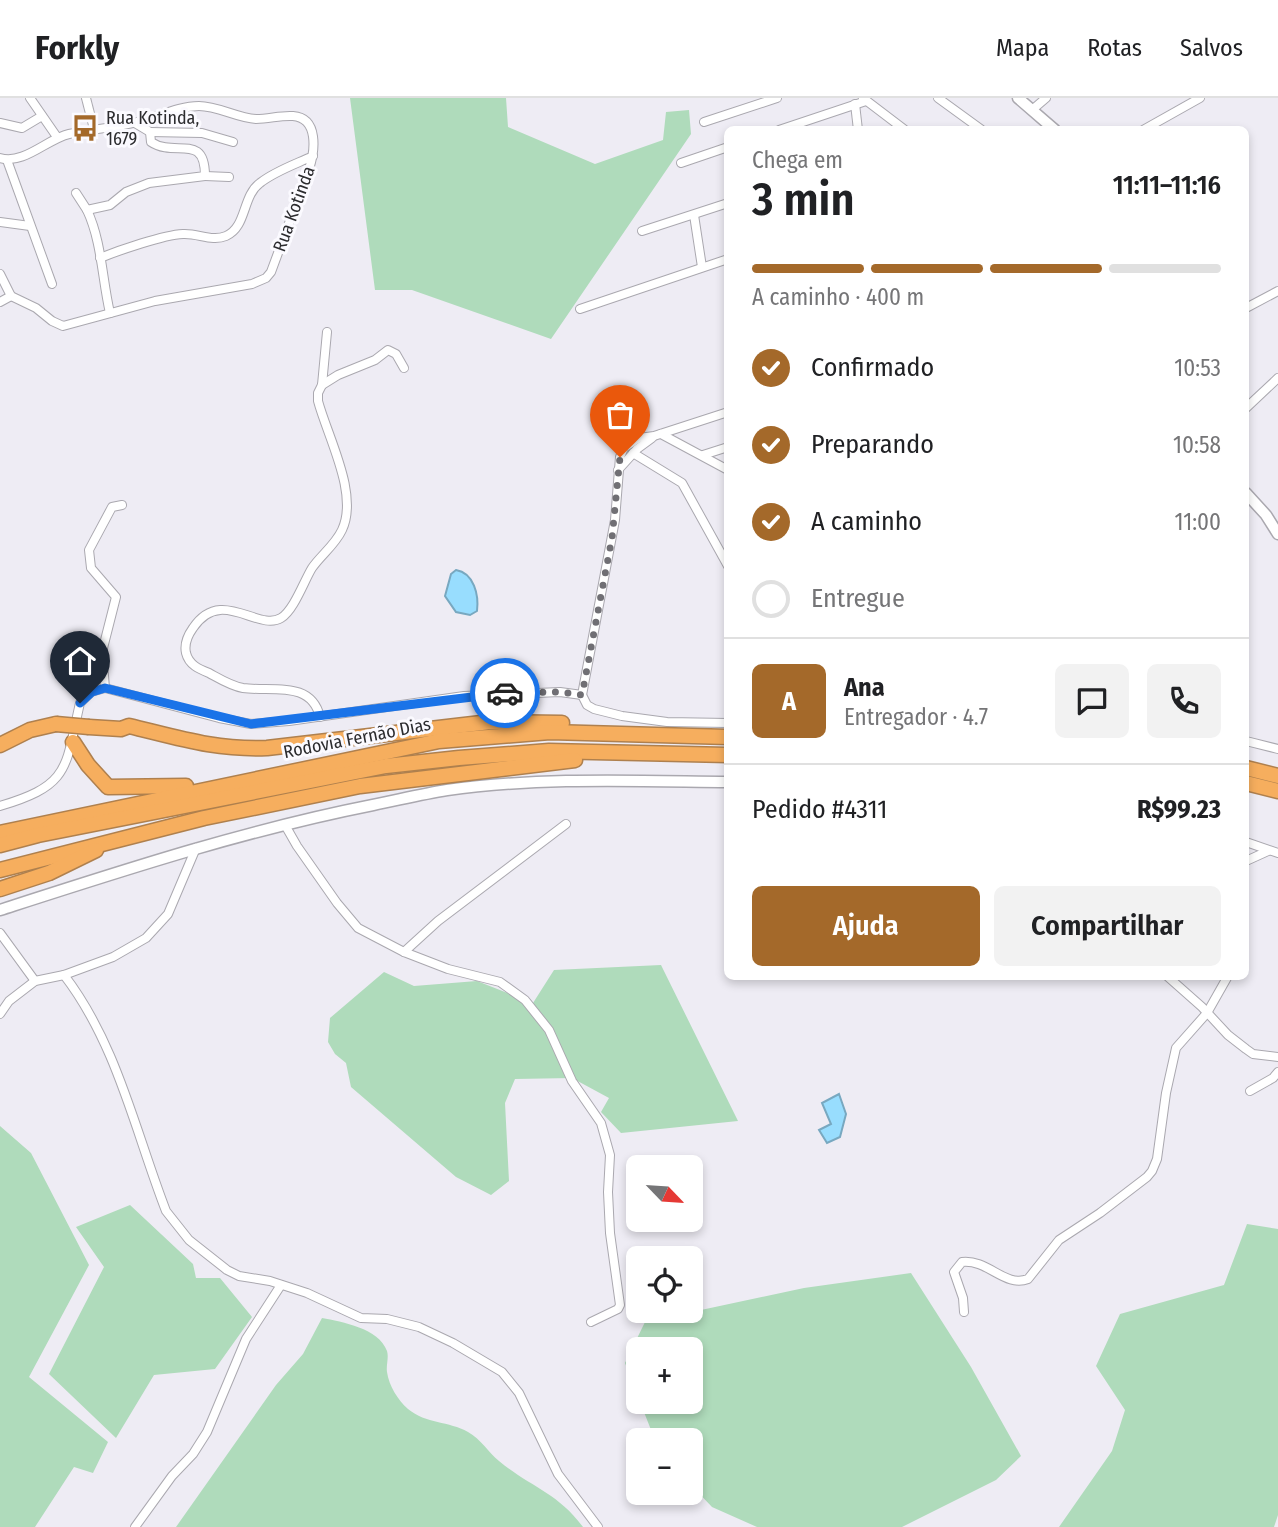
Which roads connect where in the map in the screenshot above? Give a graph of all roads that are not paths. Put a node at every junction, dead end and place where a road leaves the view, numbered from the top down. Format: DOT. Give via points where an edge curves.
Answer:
graph roads {
  1 [pos="30,98"];
  2 [pos="86,98"];
  3 [pos="777,98"];
  4 [pos="939,98"];
  5 [pos="1018,98"];
  6 [pos="1046,98"];
  7 [pos="1200,98"];
  8 [pos="865,99"];
  9 [pos="855,104"];
  10 [pos="1032,110"];
  11 [pos="42,116"];
  12 [pos="135,122"];
  13 [pos="704,122"];
  14 [pos="0,123"];
  15 [pos="791,126"];
  16 [pos="858,126"];
  17 [pos="900,126"];
  18 [pos="977,126"];
  19 [pos="1050,126"];
  20 [pos="1150,126"];
  21 [pos="94,129"];
  22 [pos="150,132"];
  23 [pos="57,137"];
  24 [pos="233,142"];
  25 [pos="724,148"];
  26 [pos="313,156"];
  27 [pos="3,159"];
  28 [pos="681,163"];
  29 [pos="205,176"];
  30 [pos="229,177"];
  31 [pos="76,193"];
  32 [pos="724,204"];
  33 [pos="87,210"];
  34 [pos="694,215"];
  35 [pos="0,222"];
  36 [pos="30,226"];
  37 [pos="642,231"];
  38 [pos="100,258"];
  39 [pos="724,260"];
  40 [pos="702,267"];
  41 [pos="0,274"];
  42 [pos="52,284"];
  43 [pos="1278,291"];
  44 [pos="11,296"];
  45 [pos="0,302"];
  46 [pos="1249,306"];
  47 [pos="580,309"];
  48 [pos="110,313"];
  49 [pos="327,332"];
  50 [pos="404,368"];
  51 [pos="1278,378"];
  52 [pos="322,385"];
  53 [pos="1249,405"];
  54 [pos="724,413"];
  55 [pos="657,435"];
  56 [pos="724,448"];
  57 [pos="633,453"];
  58 [pos="703,455"];
  59 [pos="724,468"];
  60 [pos="618,470"];
  61 [pos="1249,496"];
  62 [pos="122,505"];
  63 [pos="1278,534"];
  64 [pos="724,559"];
  65 [pos="105,688"];
  66 [pos="582,695"];
  67 [pos="320,717"];
  68 [pos="555,723"];
  69 [pos="724,731"];
  70 [pos="724,732"];
  71 [pos="724,732"];
  72 [pos="481,737"];
  73 [pos="73,742"];
  74 [pos="1249,742"];
  75 [pos="0,745"];
  76 [pos="1278,749"];
  77 [pos="643,753"];
  78 [pos="724,755"];
  79 [pos="1249,769"];
  80 [pos="1278,776"];
  81 [pos="724,782"];
  82 [pos="1249,784"];
  83 [pos="222,785"];
  84 [pos="1278,791"];
  85 [pos="0,806"];
  86 [pos="566,824"];
  87 [pos="285,825"];
  88 [pos="0,833"];
  89 [pos="109,841"];
  90 [pos="1249,843"];
  91 [pos="0,845"];
  92 [pos="197,847"];
  93 [pos="1268,851"];
  94 [pos="1278,853"];
  95 [pos="1249,860"];
  96 [pos="0,870"];
  97 [pos="0,889"];
  98 [pos="0,909"];
  99 [pos="0,933"];
  100 [pos="404,952"];
  101 [pos="64,975"];
  102 [pos="1171,980"];
  103 [pos="1226,980"];
  104 [pos="35,981"];
  105 [pos="1207,1013"];
  106 [pos="0,1014"];
  107 [pos="1278,1057"];
  108 [pos="1278,1072"];
  109 [pos="1250,1091"];
  110 [pos="281,1285"];
  111 [pos="964,1312"];
  112 [pos="591,1322"];
  113 [pos="135,1527"];
  114 [pos="598,1527"];
  1 -- 11 [label="street"];
  2 -- 21 [label="street"];
  3 -- 13 [label="street"];
  4 -- 18 [label="street"];
  5 -- 10 [label="street"];
  6 -- 10 [label="street"];
  7 -- 20 [label="street"];
  8 -- 9 [label="street"];
  8 -- 17 [label="street"];
  9 -- 15 [label="street"];
  9 -- 16 [label="street"];
  10 -- 19 [label="street"];
  11 -- 14 [label="street" via="22,128"];
  11 -- 23 [label="street"];
  12 -- 21 [label="street, Rua Kotinda"];
  12 -- 22 [label="street"];
  12 -- 26 [label="street, Rua Kotinda" via="200,106 244,118 296,116 311,127"];
  21 -- 23 [label="street, Rua Kotinda"];
  22 -- 24 [label="street" via="202,132"];
  22 -- 29 [label="street" via="151,142 160,147 201,153"];
  23 -- 27 [label="street, Rua Kotinda" via="39,149"];
  25 -- 28 [label="street"];
  26 -- 38 [label="street" via="259,183 239,225 229,235 171,235"];
  26 -- 48 [label="street, Rua Kotinda" via="266,278 244,287 184,295"];
  27 -- 36 [label="street"];
  29 -- 30 [label="street"];
  29 -- 33 [label="street" via="149,183 110,205"];
  31 -- 33 [label="street"];
  32 -- 34 [label="street"];
  33 -- 38 [label="street"];
  34 -- 37 [label="street"];
  34 -- 40 [label="street"];
  35 -- 36 [label="street"];
  36 -- 42 [label="street"];
  38 -- 48 [label="street"];
  39 -- 40 [label="street"];
  40 -- 47 [label="street"];
  41 -- 44 [label="street"];
  43 -- 46 [label="street"];
  44 -- 45 [label="street"];
  44 -- 48 [label="street, Rua Kotinda" via="63,326"];
  49 -- 52 [label="street"];
  50 -- 52 [label="street" via="388,350"];
  51 -- 53 [label="street"];
  52 -- 67 [label="street" via="318,401 345,485 342,530 284,616 273,621 221,610 208,613 186,640 185,652 194,666 242,688 308,696"];
  54 -- 55 [label="street"];
  55 -- 57 [label="street"];
  55 -- 58 [label="street"];
  55 -- 60 [label="street" via="632,441 620,457"];
  56 -- 58 [label="street"];
  57 -- 60 [label="street"];
  57 -- 64 [label="street" via="682,483"];
  58 -- 59 [label="street"];
  60 -- 66 [label="street" via="615,520"];
  61 -- 63 [label="street"];
  62 -- 65 [label="street" via="112,508 89,550 92,568 116,597 102,652"];
  65 -- 67 [label="street" via="251,724"];
  65 -- 73 [label="street" via="80,703"];
  66 -- 67 [label="street" via="464,696"];
  66 -- 69 [label="street" via="594,709"];
  68 -- 70 [label="highway"];
  68 -- 72 [label="highway"];
  68 -- 75 [label="highway, bridge" via="489,722 236,749 129,726 56,724 30,730"];
  71 -- 72 [label="highway, Rodovia Fernão Dias" via="550,732"];
  72 -- 83 [label="highway, Rodovia Fernão Dias" via="439,741"];
  73 -- 83 [label="highway" via="108,787"];
  73 -- 85 [label="street" via="61,772 42,791"];
  74 -- 76 [label="street"];
  77 -- 78 [label="highway, Rodovia Fernão Dias"];
  77 -- 89 [label="highway" via="360,786"];
  77 -- 91 [label="highway, Rodovia Fernão Dias" via="549,751 386,766"];
  79 -- 80 [label="highway"];
  81 -- 87 [label="street" via="527,783 460,789"];
  82 -- 84 [label="highway"];
  83 -- 88 [label="highway, Rodovia Fernão Dias"];
  86 -- 100 [label="street"];
  87 -- 92 [label="street"];
  87 -- 100 [label="street" via="352,923"];
  89 -- 96 [label="highway"];
  89 -- 97 [label="highway" via="49,873"];
  90 -- 93 [label="street"];
  92 -- 98 [label="street"];
  92 -- 101 [label="street" via="169,914 152,933 113,957"];
  93 -- 94 [label="street"];
  93 -- 95 [label="street"];
  99 -- 104 [label="street"];
  100 -- 112 [label="street" via="500,982 525,1000 549,1030 572,1081 601,1123 610,1155 610,1233 620,1305"];
  101 -- 104 [label="street"];
  101 -- 110 [label="street" via="86,1007 117,1070 173,1222 227,1270"];
  102 -- 105 [label="street"];
  103 -- 105 [label="street"];
  104 -- 106 [label="street"];
  105 -- 107 [label="street" via="1253,1054"];
  105 -- 111 [label="street" via="1173,1056 1157,1159 1147,1177 1059,1240 1028,1279 1013,1281 976,1262 962,1262 954,1272"];
  108 -- 109 [label="street"];
  110 -- 113 [label="street" via="246,1339 207,1432"];
  110 -- 114 [label="street" via="361,1318 419,1327 502,1372 519,1393 558,1474"];
}
